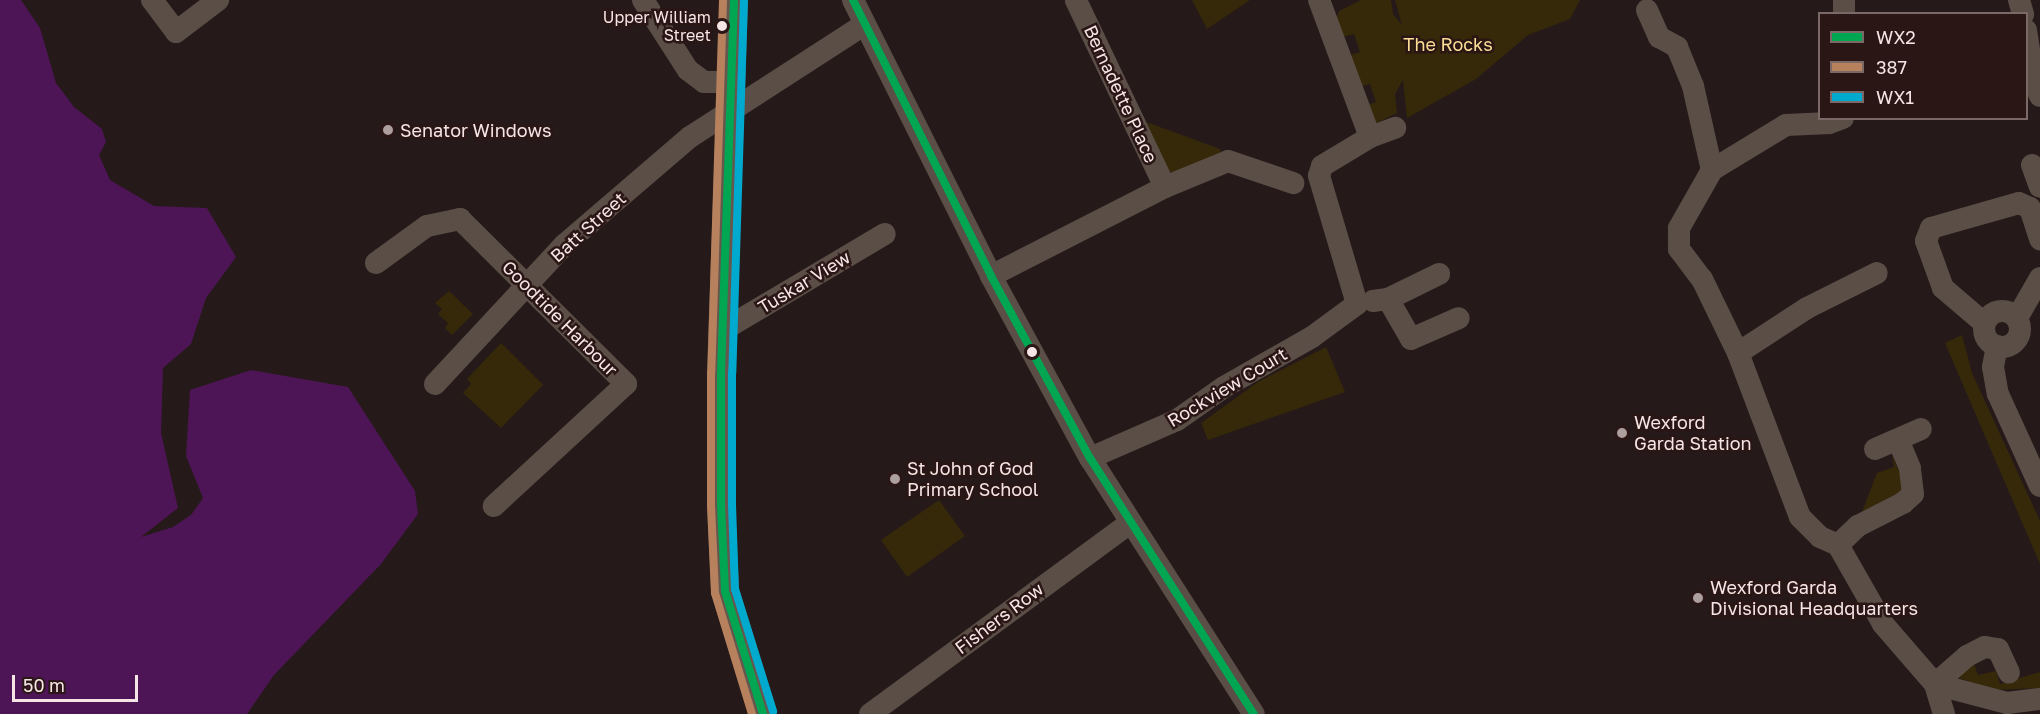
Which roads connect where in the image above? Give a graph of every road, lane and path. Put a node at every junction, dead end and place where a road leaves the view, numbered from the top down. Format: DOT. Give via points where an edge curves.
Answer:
graph roads {
  1 [pos="152,0"];
  2 [pos="218,0"];
  3 [pos="643,0"];
  4 [pos="734,0"];
  5 [pos="853,0"];
  6 [pos="1077,0"];
  7 [pos="1324,1"];
  8 [pos="1647,10"];
  9 [pos="864,25"];
  10 [pos="2028,43"];
  11 [pos="731,82"];
  12 [pos="2040,96"];
  13 [pos="730,111"];
  14 [pos="1837,120"];
  15 [pos="1395,128"];
  16 [pos="1370,137"];
  17 [pos="2032,165"];
  18 [pos="1712,170"];
  19 [pos="1293,183"];
  20 [pos="1165,187"];
  21 [pos="2040,187"];
  22 [pos="2035,206"];
  23 [pos="885,234"];
  24 [pos="2040,239"];
  25 [pos="376,263"];
  26 [pos="1876,273"];
  27 [pos="1439,274"];
  28 [pos="991,276"];
  29 [pos="2040,278"];
  30 [pos="527,285"];
  31 [pos="1389,299"];
  32 [pos="1357,304"];
  33 [pos="1459,318"];
  34 [pos="2017,318"];
  35 [pos="1984,323"];
  36 [pos="723,330"];
  37 [pos="1997,346"];
  38 [pos="1738,353"];
  39 [pos="435,384"];
  40 [pos="1921,429"];
  41 [pos="1898,440"];
  42 [pos="1875,449"];
  43 [pos="1090,458"];
  44 [pos="2040,486"];
  45 [pos="494,506"];
  46 [pos="1129,524"];
  47 [pos="1838,545"];
  48 [pos="2008,673"];
  49 [pos="1935,684"];
  50 [pos="2040,699"];
  51 [pos="764,714"];
  52 [pos="870,714"];
  53 [pos="1254,714"];
  54 [pos="1944,714"];
  1 -- 2 [label="street" via="176,32"];
  3 -- 11 [label="street" via="688,70 704,82"];
  4 -- 11 [label="main road"];
  5 -- 9 [label="street"];
  6 -- 20 [label="street, Bernadette Place"];
  7 -- 16 [label="street"];
  8 -- 18 [label="street" via="1659,36 1677,47 1693,86"];
  9 -- 13 [label="street"];
  9 -- 28 [label="street"];
  10 -- 12 [label="street"];
  11 -- 13 [label="main road"];
  13 -- 30 [label="street, Batt Street" via="672,153 564,245"];
  13 -- 36 [label="main road"];
  14 -- 18 [label="street" via="1786,125"];
  15 -- 16 [label="street"];
  16 -- 32 [label="street" via="1322,166 1319,177"];
  17 -- 21 [label="street"];
  18 -- 38 [label="street" via="1679,228 1679,249 1702,279"];
  19 -- 20 [label="street" via="1228,161"];
  20 -- 28 [label="street"];
  22 -- 24 [label="street"];
  22 -- 35 [label="street" via="2019,203 1931,228 1926,241 1942,288"];
  23 -- 36 [label="street, Tuskar View"];
  25 -- 30 [label="street, Goodtide Harbour" via="427,226 460,219"];
  26 -- 38 [label="street" via="1807,308"];
  27 -- 31 [label="street, Rockview Court"];
  28 -- 43 [label="street"];
  29 -- 34 [label="street"];
  30 -- 39 [label="street, Batt Street"];
  30 -- 45 [label="street, Goodtide Harbour" via="626,384"];
  31 -- 32 [label="street, Rockview Court"];
  31 -- 33 [label="street" via="1412,349"];
  32 -- 43 [label="street, Rockview Court" via="1312,337 1224,387 1177,420"];
  34 -- 35 [label="street" via="2008,311 1996,311"];
  34 -- 37 [label="street" via="2018,336 2009,345"];
  35 -- 37 [label="street" via="1987,340"];
  36 -- 51 [label="main road" via="721,494 725,591"];
  37 -- 44 [label="street" via="1993,367 1998,394"];
  38 -- 47 [label="street" via="1800,517 1820,537"];
  40 -- 41 [label="street"];
  41 -- 42 [label="street"];
  41 -- 47 [label="street" via="1910,468 1913,494 1904,503 1858,526"];
  43 -- 46 [label="street"];
  46 -- 52 [label="street, Fishers Row"];
  46 -- 53 [label="street"];
  47 -- 49 [label="street" via="1883,624"];
  48 -- 49 [label="street" via="1998,649 1985,647"];
  49 -- 50 [label="street" via="2007,703"];
  49 -- 54 [label="street"];
}
